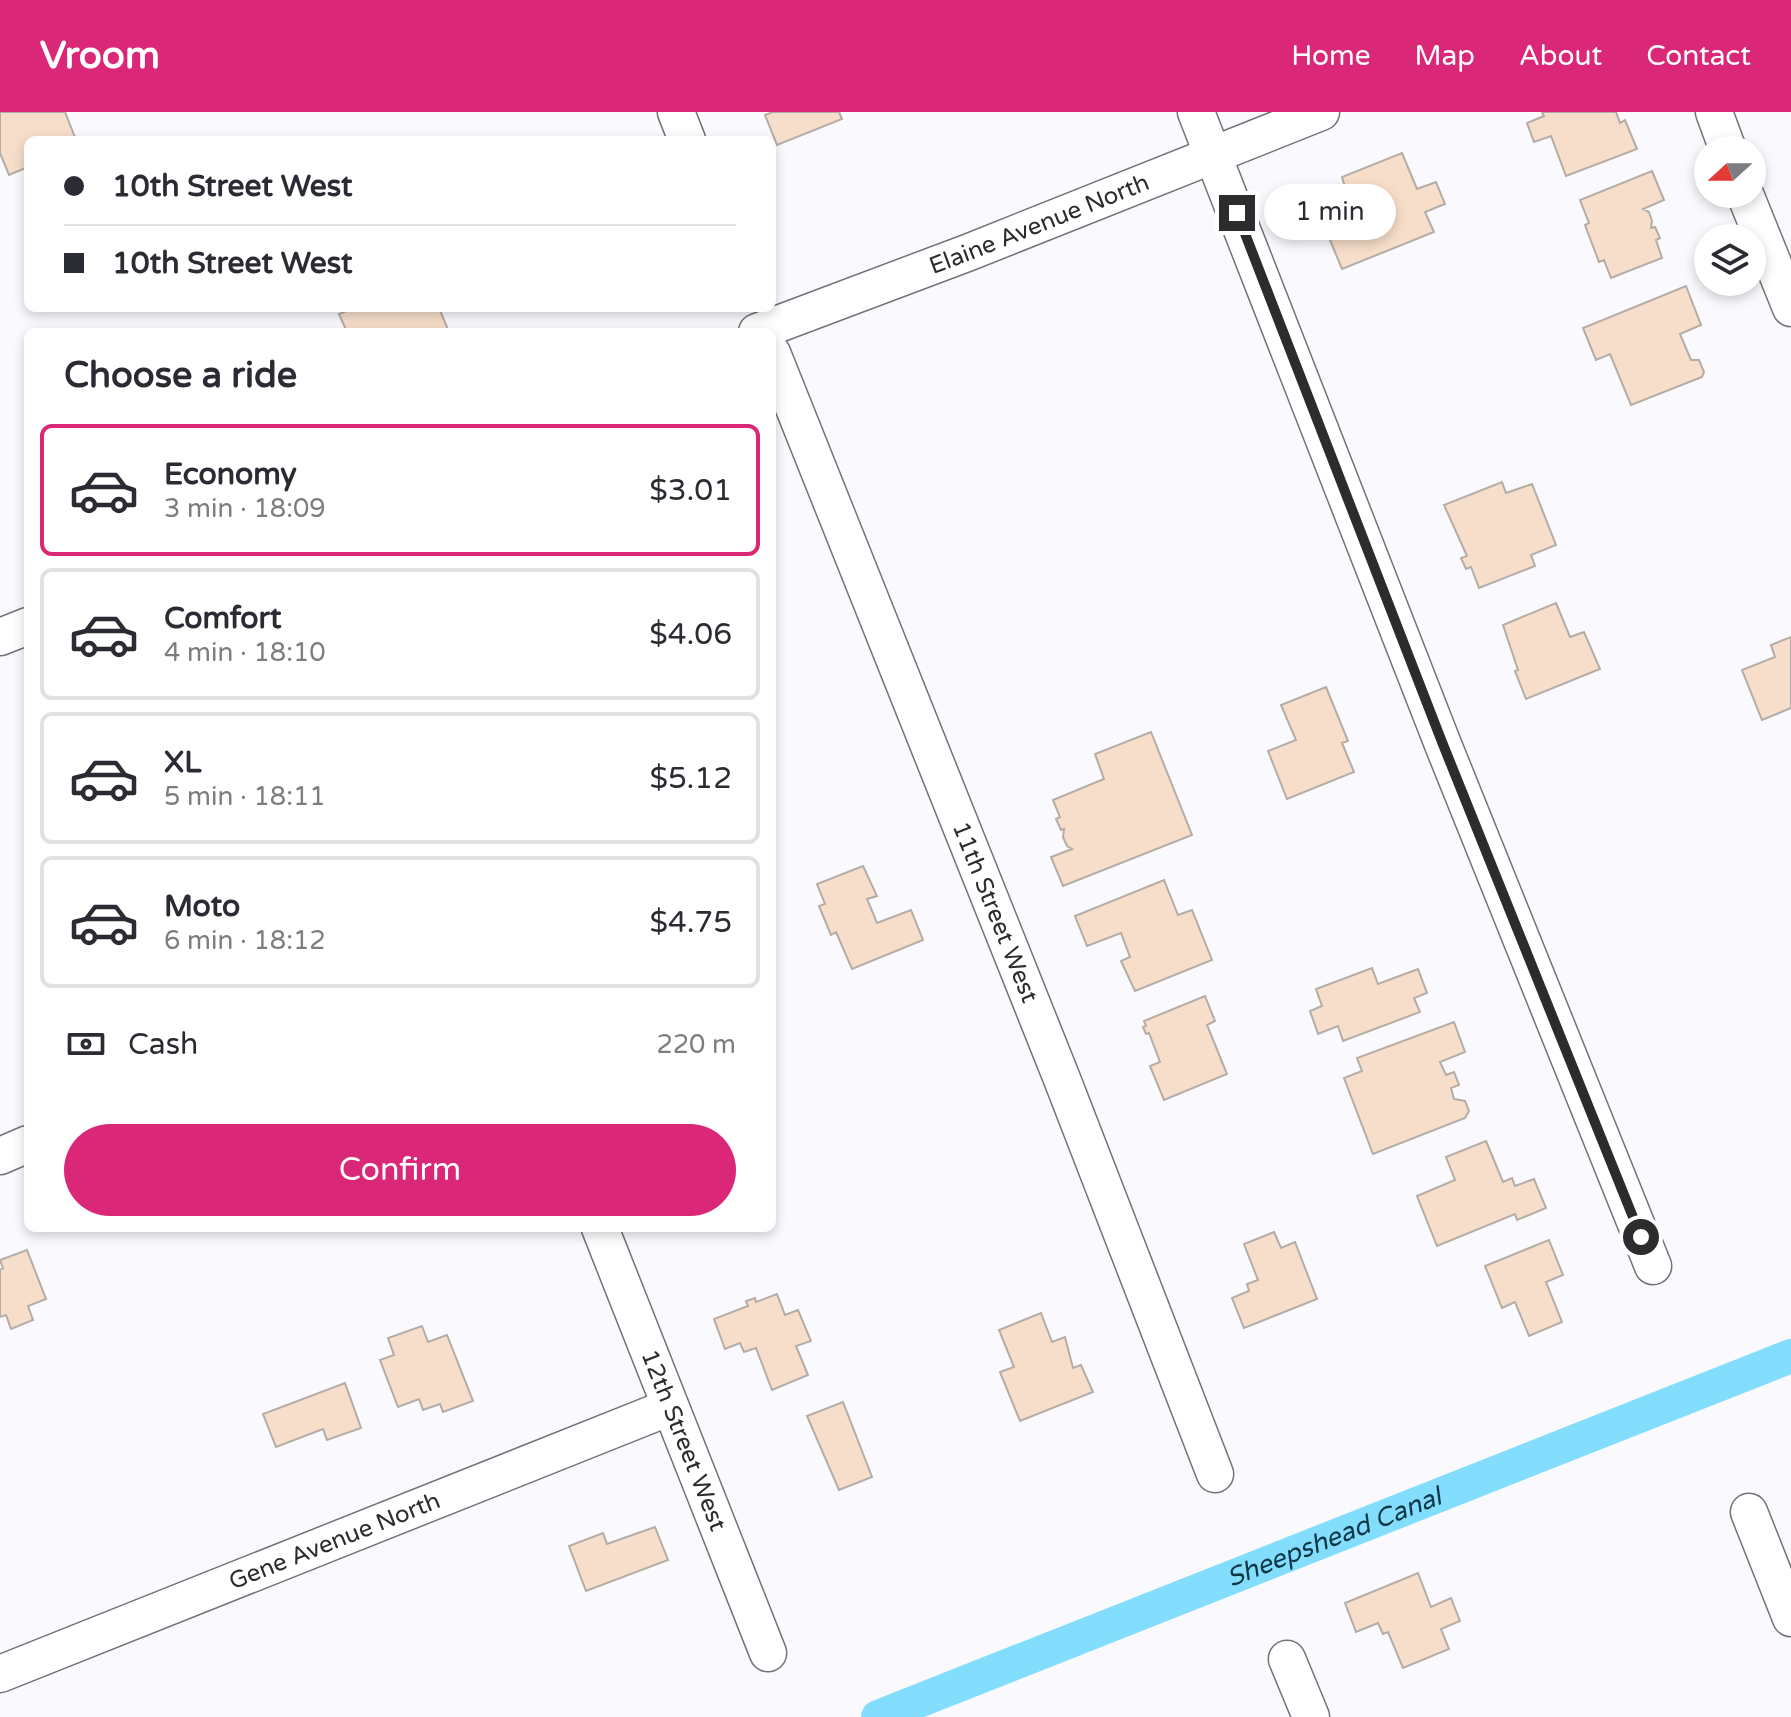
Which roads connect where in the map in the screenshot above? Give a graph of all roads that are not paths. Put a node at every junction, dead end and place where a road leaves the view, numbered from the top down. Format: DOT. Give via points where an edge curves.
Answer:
graph roads {
  1 [pos="676,112"];
  2 [pos="1196,112"];
  3 [pos="1321,112"];
  4 [pos="1714,112"];
  5 [pos="685,136"];
  6 [pos="1723,136"];
  7 [pos="1215,155"];
  8 [pos="1751,208"];
  9 [pos="1791,308"];
  10 [pos="770,328"];
  11 [pos="776,366"];
  12 [pos="24,628"];
  13 [pos="0,637"];
  14 [pos="24,1146"];
  15 [pos="0,1156"];
  16 [pos="602,1232"];
  17 [pos="1653,1266"];
  18 [pos="670,1407"];
  19 [pos="1215,1474"];
  20 [pos="1749,1512"];
  21 [pos="1791,1618"];
  22 [pos="768,1653"];
  23 [pos="1287,1659"];
  24 [pos="0,1674"];
  25 [pos="1311,1717"];
  1 -- 5 [label="street"];
  2 -- 7 [label="street"];
  3 -- 7 [label="street, Elaine Avenue North"];
  4 -- 6 [label="street"];
  7 -- 10 [label="street, Elaine Avenue North"];
  7 -- 17 [label="street"];
  8 -- 9 [label="street"];
  11 -- 19 [label="street, 11th Street West"];
  12 -- 13 [label="street"];
  14 -- 15 [label="street"];
  16 -- 18 [label="street, 12th Street West"];
  18 -- 22 [label="street, 12th Street West"];
  18 -- 24 [label="street, Gene Avenue North"];
  20 -- 21 [label="street"];
  23 -- 25 [label="street"];
}
